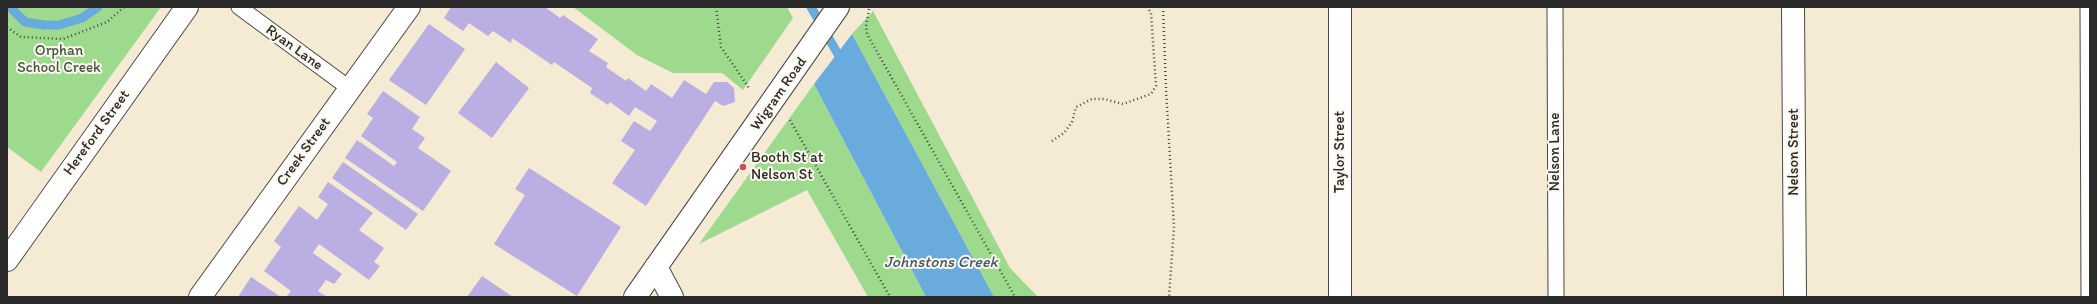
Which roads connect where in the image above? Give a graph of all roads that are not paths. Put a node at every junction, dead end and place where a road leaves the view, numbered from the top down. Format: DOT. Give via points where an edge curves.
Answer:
graph roads {
  1 [pos="188,7"];
  2 [pos="239,7"];
  3 [pos="409,7"];
  4 [pos="838,7"];
  5 [pos="1340,7"];
  6 [pos="1555,7"];
  7 [pos="1793,7"];
  8 [pos="2088,7"];
  9 [pos="349,88"];
  10 [pos="7,260"];
  11 [pos="656,267"];
  12 [pos="200,297"];
  13 [pos="635,297"];
  14 [pos="672,297"];
  15 [pos="1340,297"];
  16 [pos="1556,297"];
  17 [pos="1795,297"];
  18 [pos="2089,297"];
  1 -- 10 [label="street, Hereford Street"];
  2 -- 9 [label="lane, Ryan Lane"];
  3 -- 9 [label="street, Creek Street"];
  4 -- 11 [label="street, Wigram Road"];
  5 -- 15 [label="street, Taylor Street"];
  6 -- 16 [label="lane, Nelson Lane"];
  7 -- 17 [label="street, Nelson Street"];
  8 -- 18 [label="lane"];
  9 -- 12 [label="street, Creek Street"];
  11 -- 13 [label="street, Wigram Road"];
  11 -- 14 [label="street"];
}
